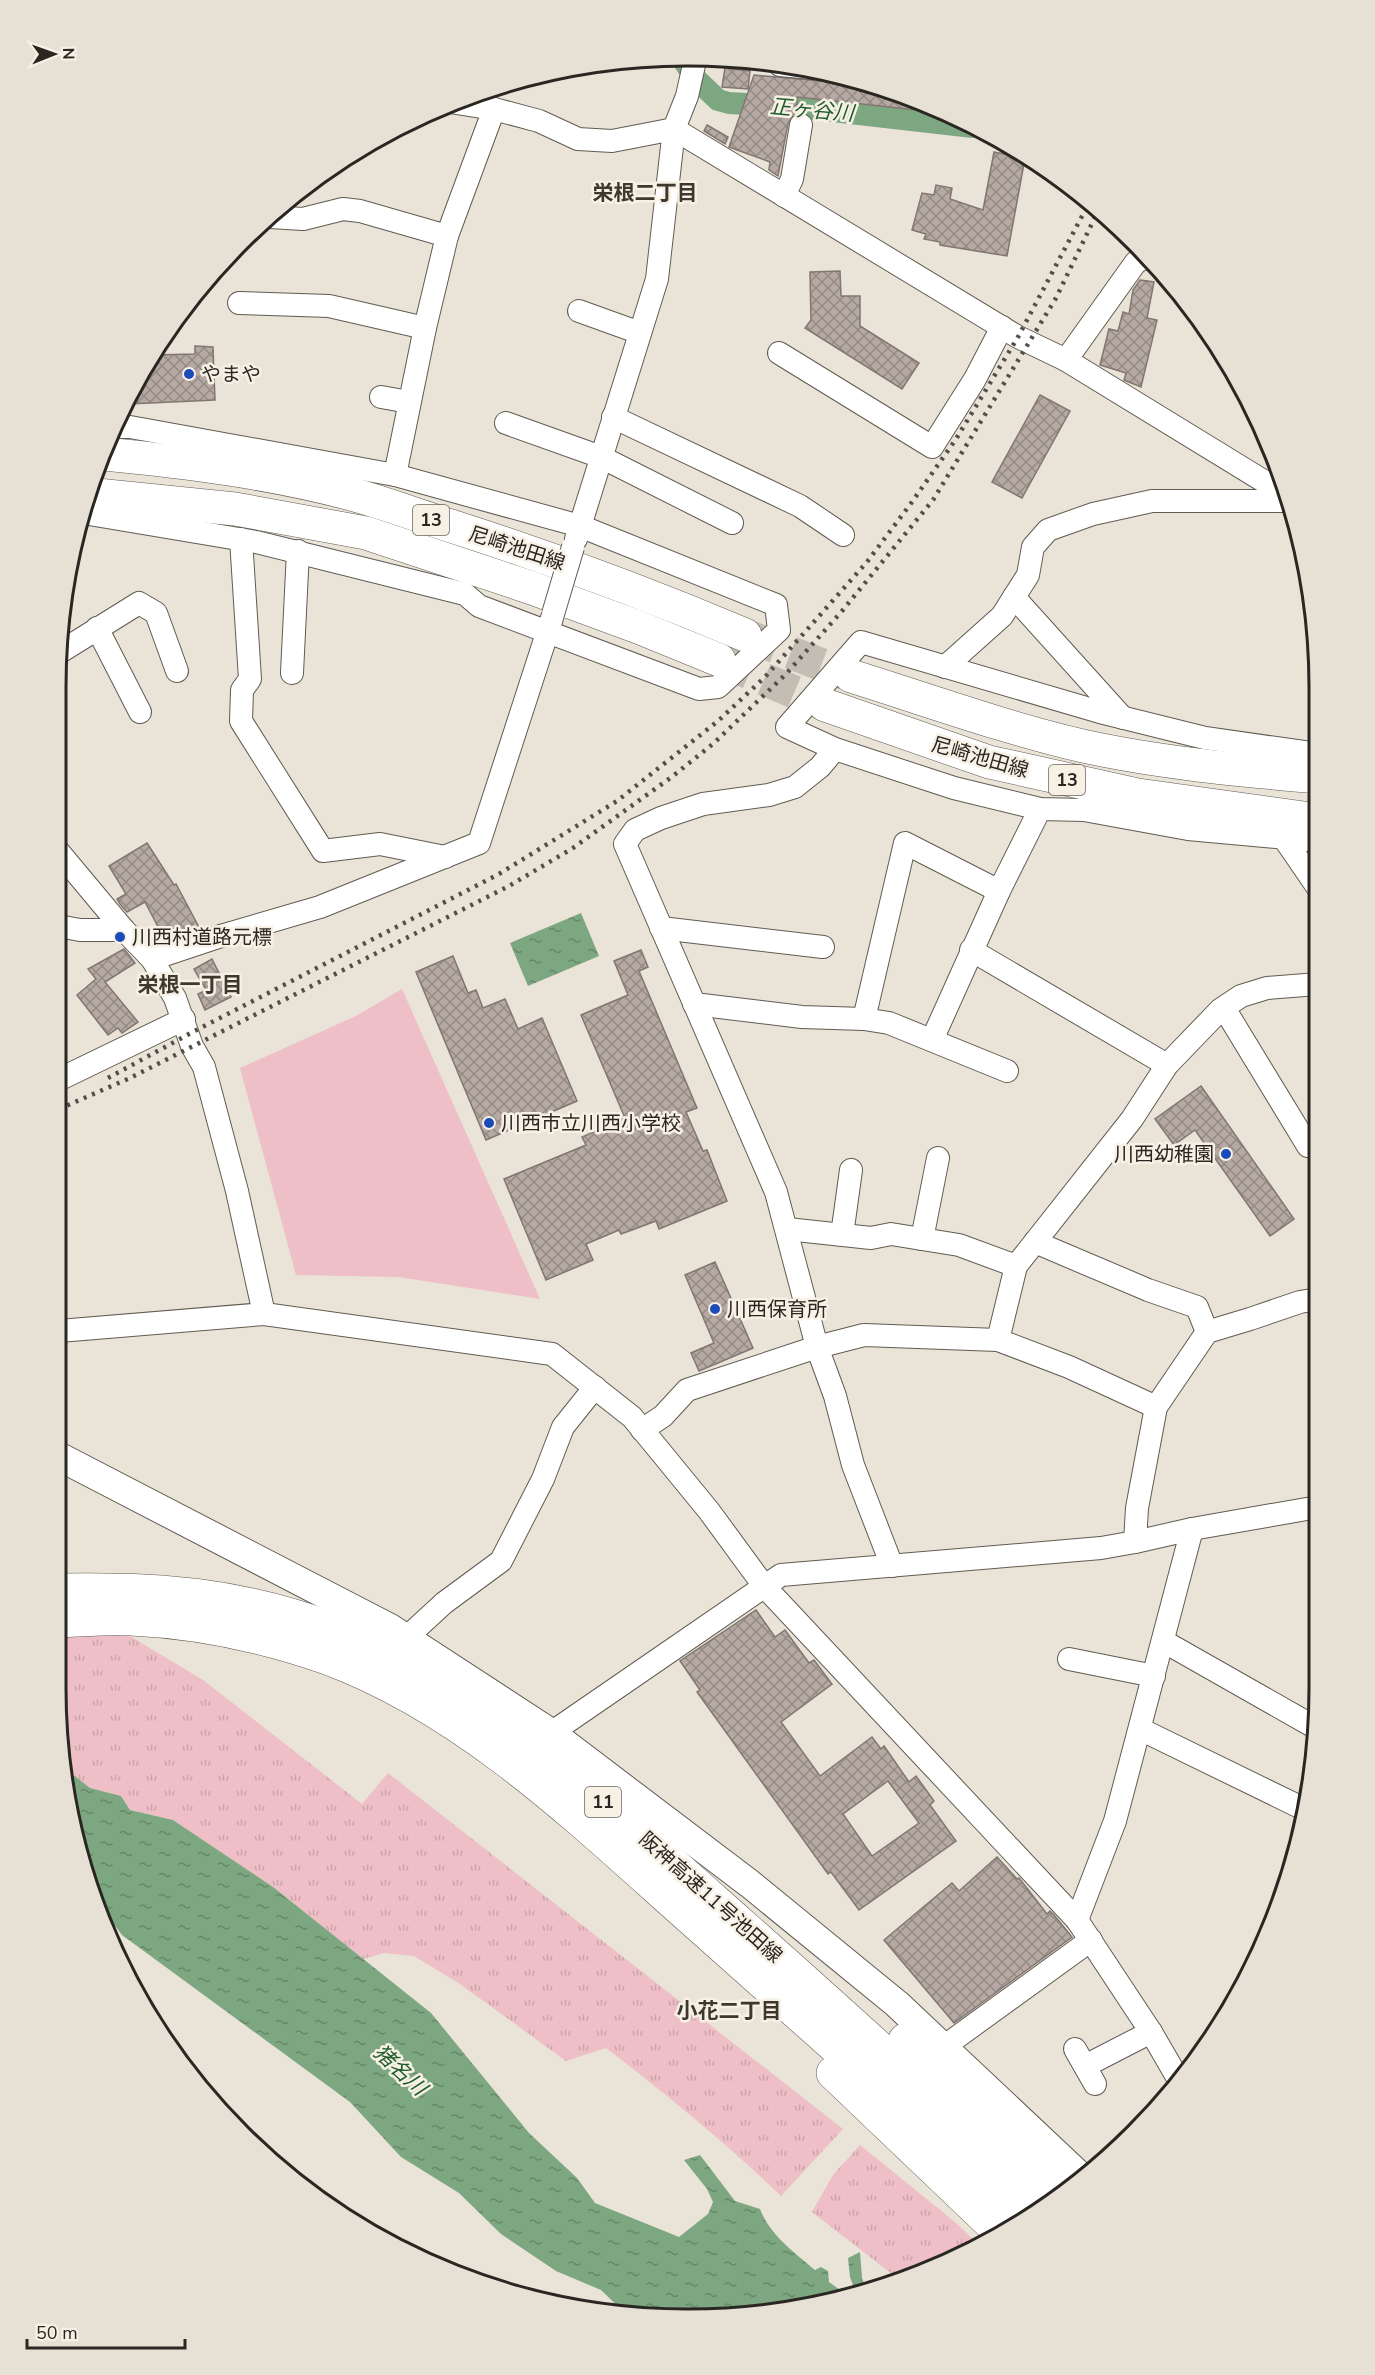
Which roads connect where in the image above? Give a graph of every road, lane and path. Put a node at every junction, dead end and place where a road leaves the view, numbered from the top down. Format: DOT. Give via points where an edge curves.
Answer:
graph roads {
  1 [pos="695,66"];
  2 [pos="471,105"];
  3 [pos="494,109"];
  4 [pos="801,125"];
  5 [pos="674,129"];
  6 [pos="784,196"];
  7 [pos="281,218"];
  8 [pos="447,237"];
  9 [pos="1138,260"];
  10 [pos="239,303"];
  11 [pos="579,312"];
  12 [pos="1002,327"];
  13 [pos="425,328"];
  14 [pos="640,333"];
  15 [pos="779,352"];
  16 [pos="1066,360"];
  17 [pos="381,397"];
  18 [pos="409,402"];
  19 [pos="613,417"];
  20 [pos="506,423"];
  21 [pos="124,427"];
  22 [pos="111,455"];
  23 [pos="601,457"];
  24 [pos="395,475"];
  25 [pos="1277,492"];
  26 [pos="97,495"];
  27 [pos="1279,499"];
  28 [pos="91,514"];
  29 [pos="732,523"];
  30 [pos="843,535"];
  31 [pos="577,536"];
  32 [pos="241,539"];
  33 [pos="298,551"];
  34 [pos="1014,597"];
  35 [pos="551,624"];
  36 [pos="97,628"];
  37 [pos="745,635"];
  38 [pos="67,648"];
  39 [pos="719,660"];
  40 [pos="945,667"];
  41 [pos="177,671"];
  42 [pos="292,673"];
  43 [pos="851,676"];
  44 [pos="825,705"];
  45 [pos="140,712"];
  46 [pos="1123,718"];
  47 [pos="835,749"];
  48 [pos="1309,753"];
  49 [pos="1309,776"];
  50 [pos="1040,809"];
  51 [pos="1309,819"];
  52 [pos="1283,837"];
  53 [pos="1309,840"];
  54 [pos="445,857"];
  55 [pos="66,861"];
  56 [pos="1309,875"];
  57 [pos="999,891"];
  58 [pos="66,927"];
  59 [pos="661,928"];
  60 [pos="124,930"];
  61 [pos="823,947"];
  62 [pos="971,950"];
  63 [pos="152,959"];
  64 [pos="1309,985"];
  65 [pos="694,1004"];
  66 [pos="1224,1008"];
  67 [pos="184,1019"];
  68 [pos="864,1019"];
  69 [pos="932,1040"];
  70 [pos="1167,1065"];
  71 [pos="1007,1071"];
  72 [pos="66,1076"];
  73 [pos="1308,1146"];
  74 [pos="938,1158"];
  75 [pos="851,1170"];
  76 [pos="787,1229"];
  77 [pos="842,1235"];
  78 [pos="922,1239"];
  79 [pos="1035,1242"];
  80 [pos="1016,1266"];
  81 [pos="1309,1300"];
  82 [pos="264,1314"];
  83 [pos="66,1330"];
  84 [pos="1207,1332"];
  85 [pos="998,1340"];
  86 [pos="817,1347"];
  87 [pos="595,1388"];
  88 [pos="1156,1407"];
  89 [pos="642,1430"];
  90 [pos="66,1460"];
  91 [pos="1309,1509"];
  92 [pos="1192,1529"];
  93 [pos="1135,1542"];
  94 [pos="892,1566"];
  95 [pos="764,1586"];
  96 [pos="66,1590"];
  97 [pos="66,1621"];
  98 [pos="406,1638"];
  99 [pos="1163,1641"];
  100 [pos="1069,1659"];
  101 [pos="1154,1676"];
  102 [pos="1308,1723"];
  103 [pos="1140,1729"];
  104 [pos="551,1733"];
  105 [pos="509,1764"];
  106 [pos="1298,1806"];
  107 [pos="630,1825"];
  108 [pos="1077,1920"];
  109 [pos="1091,1940"];
  110 [pos="1150,2032"];
  111 [pos="942,2048"];
  112 [pos="1085,2066"];
  113 [pos="1175,2073"];
  114 [pos="1076,2173"];
  115 [pos="1063,2183"];
  116 [pos="1042,2198"];
  117 [pos="1020,2212"];
  118 [pos="995,2228"];
  1 -- 5 [label="street"];
  2 -- 3 [label="street"];
  3 -- 5 [label="street" via="539,121 578,139 612,141"];
  3 -- 8 [label="street"];
  4 -- 6 [label="street" via="792,179"];
  5 -- 6 [label="street"];
  5 -- 14 [label="street" via="657,279"];
  6 -- 12 [label="street"];
  7 -- 8 [label="street" via="303,219 344,209"];
  8 -- 13 [label="street"];
  9 -- 16 [label="street"];
  10 -- 13 [label="street" via="329,306"];
  11 -- 14 [label="street"];
  12 -- 15 [label="street" via="932,447"];
  12 -- 16 [label="street"];
  13 -- 18 [label="street"];
  14 -- 19 [label="street"];
  16 -- 25 [label="street"];
  17 -- 18 [label="street"];
  18 -- 24 [label="street"];
  19 -- 23 [label="street"];
  19 -- 30 [label="street" via="800,506"];
  20 -- 23 [label="street"];
  21 -- 24 [label="street"];
  22 -- 37 [label="main road, 尼崎池田線 / 13" via="176,461 356,495 646,593"];
  23 -- 29 [label="street"];
  23 -- 31 [label="street"];
  24 -- 31 [label="street"];
  26 -- 39 [label="main road, 尼崎池田線 / 13" via="236,508 366,533 543,592"];
  27 -- 34 [label="street" via="1152,501 1093,514 1048,530 1033,547 1028,575"];
  28 -- 32 [label="street"];
  31 -- 35 [label="street, bridge"];
  31 -- 35 [label="street" via="776,605 779,630 718,687 699,690"];
  32 -- 33 [label="street"];
  32 -- 54 [label="street" via="250,679 243,690 241,721 323,851 380,844"];
  33 -- 35 [label="street" via="465,594 479,606"];
  33 -- 42 [label="street"];
  34 -- 40 [label="street" via="1002,616"];
  34 -- 46 [label="street"];
  35 -- 54 [label="street" via="479,843"];
  36 -- 38 [label="street"];
  36 -- 41 [label="street" via="139,603 149,608 156,613"];
  36 -- 45 [label="street"];
  40 -- 46 [label="street"];
  40 -- 47 [label="street" via="861,642 787,727"];
  43 -- 49 [label="main road, 尼崎池田線 / 13" via="1083,746 1216,768"];
  44 -- 51 [label="main road, 尼崎池田線 / 13" via="989,762 1138,795"];
  46 -- 48 [label="street" via="1205,738"];
  47 -- 50 [label="street" via="954,788"];
  47 -- 59 [label="street" via="795,787 769,795 703,804 635,830 625,844"];
  50 -- 52 [label="street" via="1084,810 1188,829"];
  50 -- 57 [label="street"];
  52 -- 53 [label="street"];
  52 -- 56 [label="street"];
  54 -- 63 [label="street" via="320,907"];
  55 -- 60 [label="street"];
  57 -- 62 [label="street"];
  57 -- 68 [label="street" via="905,843"];
  58 -- 60 [label="street"];
  59 -- 61 [label="street"];
  59 -- 65 [label="street"];
  60 -- 63 [label="street"];
  62 -- 69 [label="street"];
  62 -- 70 [label="street"];
  63 -- 67 [label="street"];
  64 -- 66 [label="street" via="1268,988 1242,996"];
  65 -- 68 [label="street" via="802,1017"];
  65 -- 76 [label="street" via="776,1191"];
  66 -- 70 [label="street"];
  66 -- 73 [label="street"];
  67 -- 72 [label="street"];
  67 -- 82 [label="street" via="204,1067"];
  68 -- 69 [label="street" via="889,1023"];
  69 -- 71 [label="street"];
  70 -- 79 [label="street" via="1132,1119"];
  74 -- 78 [label="street"];
  75 -- 77 [label="street"];
  76 -- 77 [label="street"];
  76 -- 86 [label="street"];
  77 -- 78 [label="street" via="871,1238 891,1234"];
  78 -- 80 [label="street" via="959,1245"];
  79 -- 80 [label="street"];
  79 -- 84 [label="street" via="1148,1290 1197,1306"];
  80 -- 85 [label="street"];
  81 -- 84 [label="street"];
  82 -- 83 [label="street"];
  82 -- 87 [label="street" via="552,1354"];
  84 -- 88 [label="street"];
  85 -- 86 [label="street" via="864,1335"];
  85 -- 88 [label="street" via="1069,1366"];
  86 -- 89 [label="street" via="687,1390 663,1416"];
  86 -- 94 [label="street" via="853,1465"];
  87 -- 89 [label="street" via="632,1417"];
  87 -- 98 [label="street" via="563,1426 543,1479 501,1561 444,1603"];
  88 -- 93 [label="street" via="1137,1508"];
  89 -- 95 [label="street"];
  90 -- 98 [label="street"];
  91 -- 92 [label="street"];
  92 -- 93 [label="street"];
  92 -- 99 [label="street"];
  93 -- 94 [label="street"];
  94 -- 95 [label="street" via="781,1575"];
  95 -- 104 [label="street"];
  95 -- 108 [label="street"];
  96 -- 107 [label="main road, 阪神高速11号池田線 / 11" via="198,1594 263,1606 333,1629 400,1659 466,1696"];
  97 -- 105 [label="main road, 阪神高速11号池田線 / 11" via="129,1619 195,1625 265,1638 390,1686 447,1719"];
  98 -- 104 [label="street"];
  99 -- 101 [label="street"];
  99 -- 102 [label="street"];
  100 -- 101 [label="street"];
  101 -- 103 [label="street"];
  103 -- 106 [label="street"];
  103 -- 108 [label="street" via="1115,1821"];
  104 -- 111 [label="street" via="750,1884 897,2004"];
  105 -- 117 [label="main road, 阪神高速11号池田線 / 11" via="618,1854"];
  105 -- 118 [label="main road"];
  107 -- 115 [label="main road" via="899,2034"];
  107 -- 116 [label="main road, 阪神高速11号池田線 / 11" via="881,2048"];
  108 -- 109 [label="street"];
  109 -- 110 [label="street"];
  109 -- 111 [label="street"];
  110 -- 112 [label="street"];
  110 -- 113 [label="street"];
  111 -- 114 [label="street"];
}
